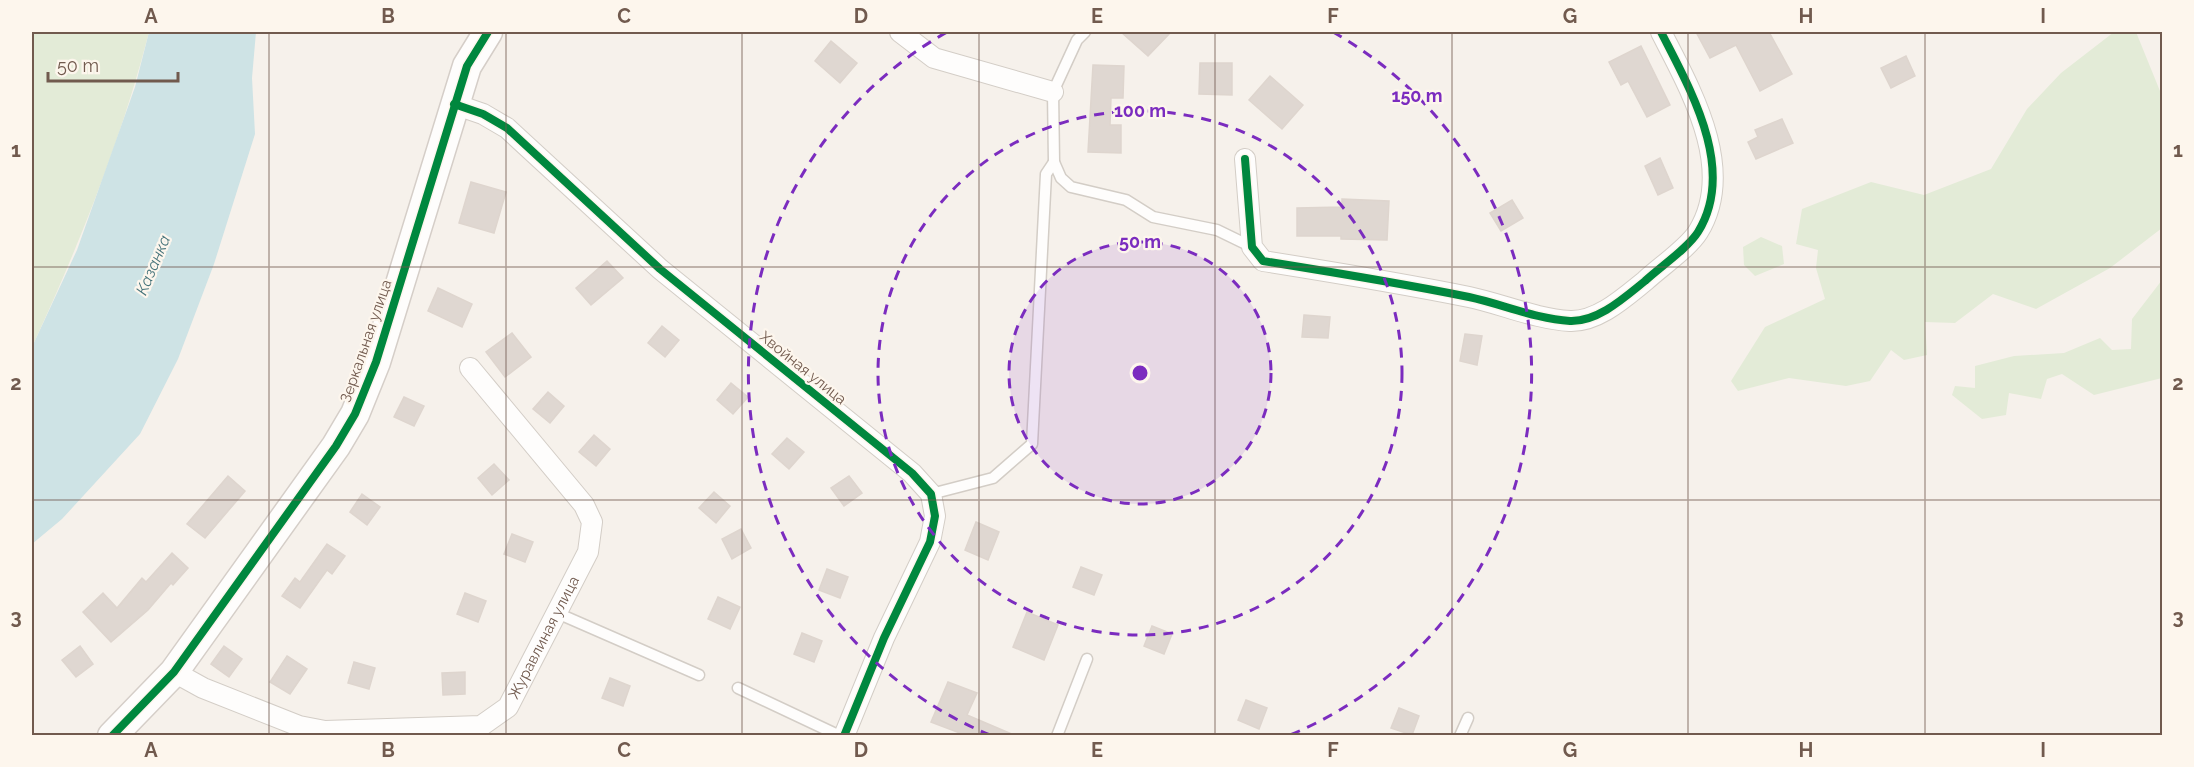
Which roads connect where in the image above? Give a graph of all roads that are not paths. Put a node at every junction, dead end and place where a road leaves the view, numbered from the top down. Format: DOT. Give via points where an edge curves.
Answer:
graph roads {
  1 [pos="488,32"];
  2 [pos="900,32"];
  3 [pos="1084,32"];
  4 [pos="1661,32"];
  5 [pos="1053,92"];
  6 [pos="454,104"];
  7 [pos="1245,159"];
  8 [pos="1054,162"];
  9 [pos="1252,247"];
  10 [pos="470,368"];
  11 [pos="931,494"];
  12 [pos="557,613"];
  13 [pos="1087,659"];
  14 [pos="174,672"];
  15 [pos="699,675"];
  16 [pos="738,688"];
  17 [pos="1468,718"];
  18 [pos="112,735"];
  19 [pos="842,735"];
  20 [pos="1057,735"];
  21 [pos="1460,735"];
  1 -- 6 [label="street, Зеркальная улица" via="467,66"];
  2 -- 5 [label="street" via="934,58"];
  3 -- 5 [label="lane"];
  4 -- 9 [label="street" via="1705,129 1713,180 1708,213 1697,234 1621,301 1573,321 1422,288 1263,261"];
  5 -- 8 [label="lane"];
  6 -- 11 [label="street, Хвойная улица" via="507,128 660,269 912,473"];
  6 -- 14 [label="street, Зеркальная улица" via="376,362 355,414"];
  7 -- 9 [label="street"];
  8 -- 9 [label="lane" via="1061,178 1071,187 1126,200 1153,217 1217,230"];
  8 -- 11 [label="lane" via="1047,174 1032,444 993,478"];
  10 -- 12 [label="street, Журавлиная улица" via="584,505 592,522 588,552"];
  11 -- 19 [label="street" via="935,516 930,542"];
  12 -- 14 [label="street, Журавлиная улица" via="508,707 481,726 325,731 298,726 203,688"];
  12 -- 15 [label="lane"];
  13 -- 20 [label="lane"];
  14 -- 18 [label="street, Зеркальная улица"];
  16 -- 19 [label="lane"];
  17 -- 21 [label="lane"];
}
